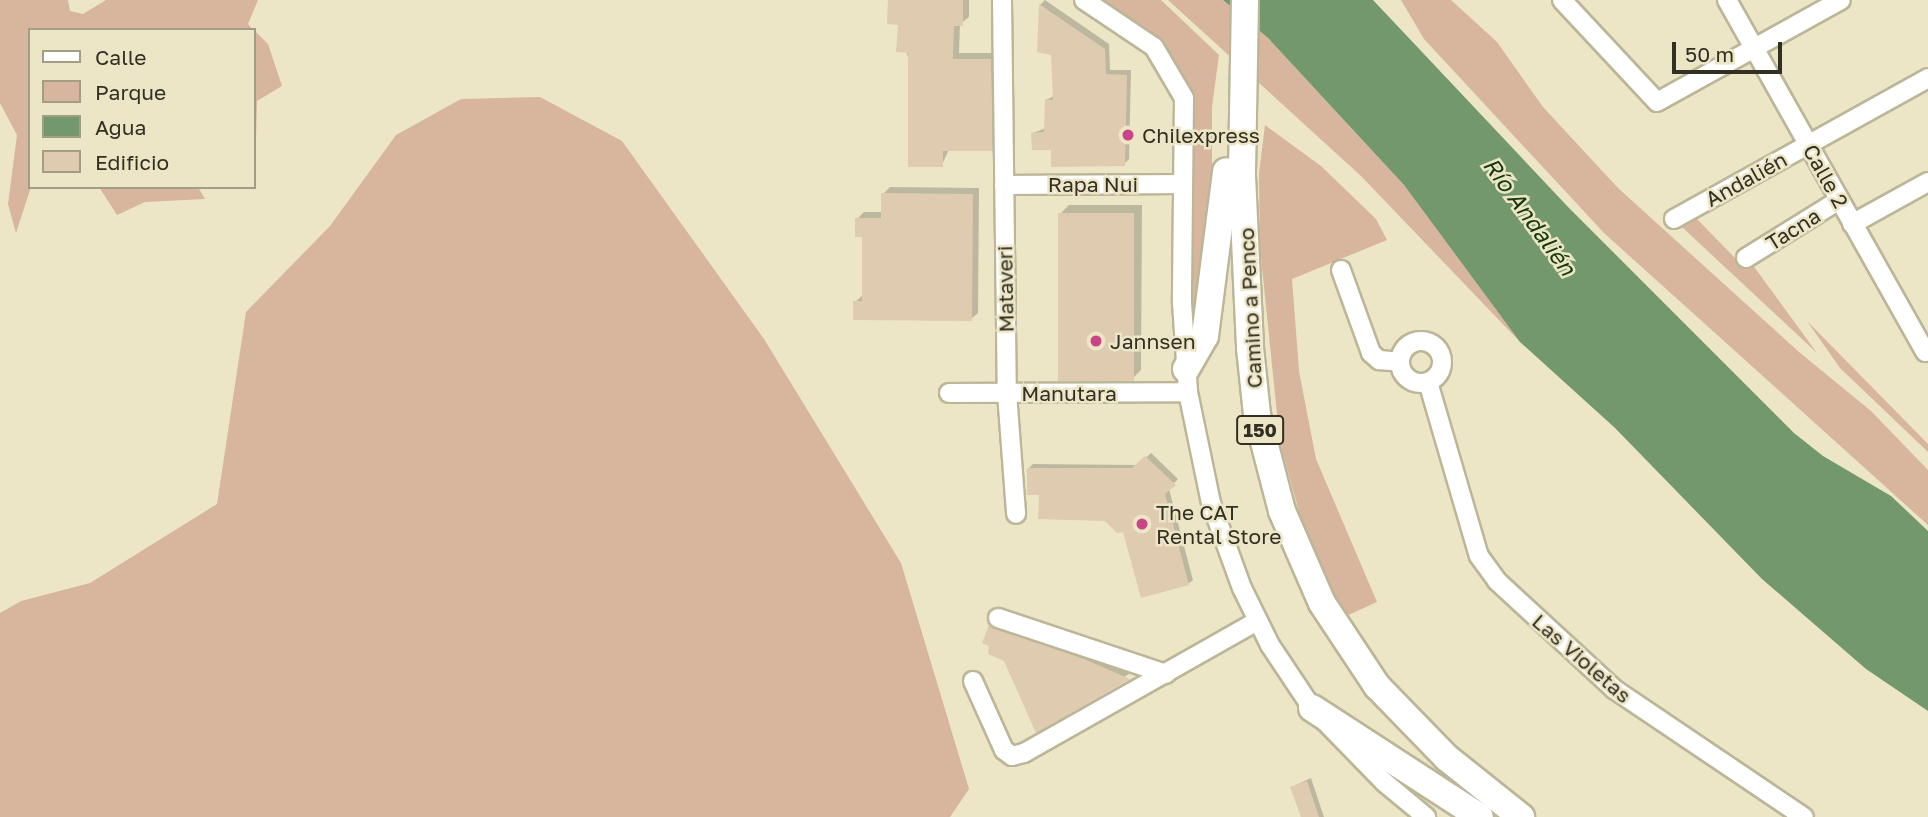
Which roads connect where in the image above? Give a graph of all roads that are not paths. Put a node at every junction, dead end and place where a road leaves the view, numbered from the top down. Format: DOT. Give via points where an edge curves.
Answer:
graph roads {
  1 [pos="1002,0"];
  2 [pos="1084,0"];
  3 [pos="1228,0"];
  4 [pos="1245,0"];
  5 [pos="1562,0"];
  6 [pos="1727,0"];
  7 [pos="1841,0"];
  8 [pos="1754,50"];
  9 [pos="1928,78"];
  10 [pos="1235,120"];
  11 [pos="1808,145"];
  12 [pos="1226,171"];
  13 [pos="1928,182"];
  14 [pos="1183,184"];
  15 [pos="1003,185"];
  16 [pos="1839,200"];
  17 [pos="1674,219"];
  18 [pos="1852,224"];
  19 [pos="1746,258"];
  20 [pos="1340,270"];
  21 [pos="1925,352"];
  22 [pos="1400,362"];
  23 [pos="1187,381"];
  24 [pos="1421,382"];
  25 [pos="949,393"];
  26 [pos="1007,393"];
  27 [pos="1016,514"];
  28 [pos="998,618"];
  29 [pos="1257,621"];
  30 [pos="1166,674"];
  31 [pos="974,681"];
  32 [pos="1312,708"];
  33 [pos="1426,817"];
  34 [pos="1480,817"];
  35 [pos="1493,817"];
  36 [pos="1521,817"];
  37 [pos="1804,817"];
  1 -- 15 [label="street, Mataveri"];
  2 -- 14 [label="street" via="1154,47 1180,85"];
  3 -- 10 [label="highway, Camino a Penco / 150"];
  4 -- 10 [label="highway, Camino a Penco / 150"];
  5 -- 8 [label="street" via="1657,102"];
  6 -- 8 [label="street, Calle 2"];
  7 -- 8 [label="street"];
  8 -- 11 [label="street, Calle 2"];
  9 -- 11 [label="street, Andalién"];
  10 -- 12 [label="highway, Camino a Penco / 150"];
  10 -- 36 [label="highway, Camino a Penco / 150" via="1253,382 1269,469 1294,542 1328,612 1377,686 1447,758"];
  11 -- 16 [label="street, Calle 2"];
  11 -- 17 [label="street, Andalién"];
  12 -- 23 [label="highway" via="1205,336"];
  12 -- 35 [label="highway, Camino a Penco / 150" via="1231,316 1240,403 1256,483 1283,562 1316,627 1365,695 1434,767"];
  13 -- 18 [label="street"];
  14 -- 15 [label="street, Rapa Nui"];
  14 -- 23 [label="street"];
  15 -- 26 [label="street, Mataveri"];
  16 -- 18 [label="street, Calle 2"];
  16 -- 19 [label="street, Tacna"];
  18 -- 21 [label="street, Calle 2"];
  20 -- 22 [label="street" via="1371,353 1379,360"];
  22 -- 24 [label="street" via="1405,376"];
  22 -- 24 [label="street" via="1411,344 1427,342 1435,347 1441,369"];
  23 -- 26 [label="street, Manutara"];
  23 -- 29 [label="street" via="1211,503"];
  24 -- 37 [label="street, Las Violetas" via="1443,433 1479,556 1497,581 1614,689"];
  25 -- 26 [label="street, Manutara"];
  26 -- 27 [label="street, Mataveri"];
  28 -- 30 [label="street"];
  29 -- 30 [label="street"];
  29 -- 32 [label="street"];
  30 -- 31 [label="street" via="1012,756 1004,750"];
  32 -- 33 [label="street" via="1384,782"];
  32 -- 34 [label="highway"];
}
